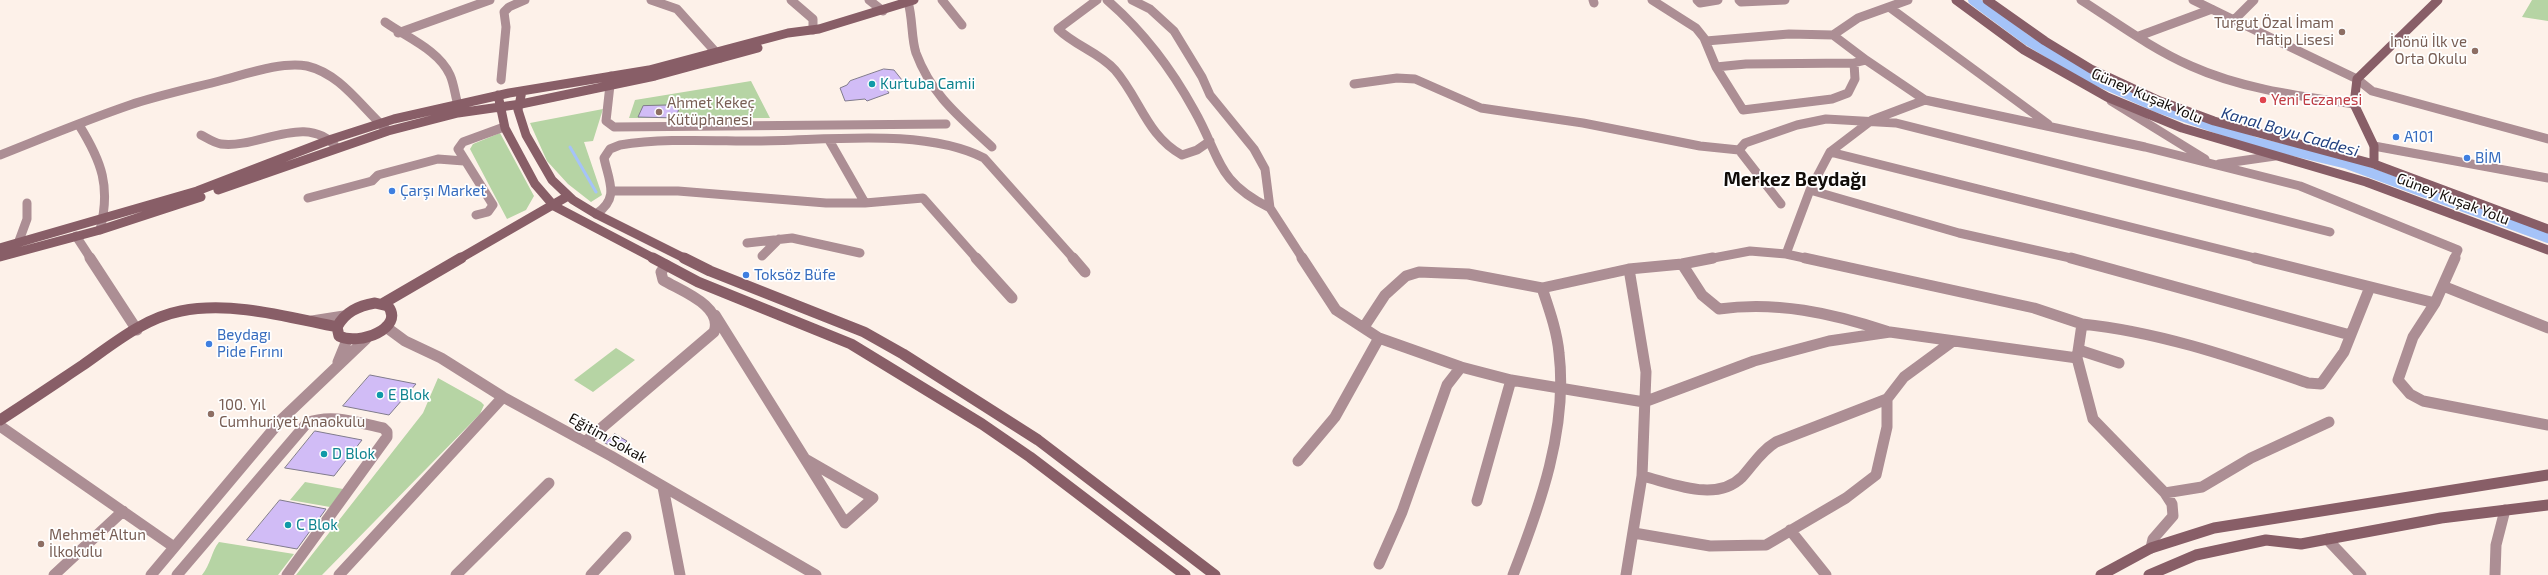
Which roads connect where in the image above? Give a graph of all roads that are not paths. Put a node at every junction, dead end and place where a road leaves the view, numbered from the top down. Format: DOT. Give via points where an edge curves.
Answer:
graph roads {
  1 [pos="490,0"];
  2 [pos="525,0"];
  3 [pos="651,0"];
  4 [pos="791,0"];
  5 [pos="869,0"];
  6 [pos="942,0"];
  7 [pos="1097,0"];
  8 [pos="1107,0"];
  9 [pos="1132,0"];
  10 [pos="1668,0"];
  11 [pos="1697,0"];
  12 [pos="1718,0"];
  13 [pos="1738,0"];
  14 [pos="1785,0"];
  15 [pos="1908,0"];
  16 [pos="1956,0"];
  17 [pos="1987,0"];
  18 [pos="2081,0"];
  19 [pos="2194,0"];
  20 [pos="2254,0"];
  21 [pos="911,1"];
  22 [pos="1654,1"];
  23 [pos="2435,1"];
  24 [pos="1888,7"];
  25 [pos="2212,9"];
  26 [pos="883,11"];
  27 [pos="2234,20"];
  28 [pos="385,22"];
  29 [pos="962,25"];
  30 [pos="813,30"];
  31 [pos="398,33"];
  32 [pos="1833,35"];
  33 [pos="2139,36"];
  34 [pos="1706,40"];
  35 [pos="716,52"];
  36 [pos="722,59"];
  37 [pos="1866,60"];
  38 [pos="1854,63"];
  39 [pos="1716,67"];
  40 [pos="501,80"];
  41 [pos="2357,80"];
  42 [pos="610,81"];
  43 [pos="1354,84"];
  44 [pos="2086,86"];
  45 [pos="522,91"];
  46 [pos="498,95"];
  47 [pos="1925,100"];
  48 [pos="521,104"];
  49 [pos="2354,104"];
  50 [pos="458,105"];
  51 [pos="499,108"];
  52 [pos="1872,120"];
  53 [pos="379,124"];
  54 [pos="946,124"];
  55 [pos="79,125"];
  56 [pos="504,127"];
  57 [pos="2052,127"];
  58 [pos="388,130"];
  59 [pos="201,135"];
  60 [pos="332,139"];
  61 [pos="2548,139"];
  62 [pos="829,140"];
  63 [pos="1210,141"];
  64 [pos="2374,146"];
  65 [pos="337,148"];
  66 [pos="992,148"];
  67 [pos="1739,150"];
  68 [pos="1830,152"];
  69 [pos="0,155"];
  70 [pos="2275,156"];
  71 [pos="464,161"];
  72 [pos="2214,164"];
  73 [pos="2374,164"];
  74 [pos="2548,178"];
  75 [pos="1810,190"];
  76 [pos="612,191"];
  77 [pos="568,196"];
  78 [pos="308,198"];
  79 [pos="27,203"];
  80 [pos="865,203"];
  81 [pos="1781,204"];
  82 [pos="554,206"];
  83 [pos="1270,208"];
  84 [pos="596,214"];
  85 [pos="476,215"];
  86 [pos="104,216"];
  87 [pos="2548,229"];
  88 [pos="100,230"];
  89 [pos="2330,232"];
  90 [pos="76,236"];
  91 [pos="778,239"];
  92 [pos="19,242"];
  93 [pos="747,243"];
  94 [pos="0,248"];
  95 [pos="2548,250"];
  96 [pos="15,251"];
  97 [pos="860,252"];
  98 [pos="1786,254"];
  99 [pos="762,256"];
  100 [pos="0,257"];
  101 [pos="1682,264"];
  102 [pos="666,265"];
  103 [pos="1629,269"];
  104 [pos="1085,272"];
  105 [pos="418,284"];
  106 [pos="2443,286"];
  107 [pos="2370,287"];
  108 [pos="1542,288"];
  109 [pos="1012,298"];
  110 [pos="382,304"];
  111 [pos="2435,304"];
  112 [pos="391,310"];
  113 [pos="715,315"];
  114 [pos="344,316"];
  115 [pos="310,322"];
  116 [pos="2082,324"];
  117 [pos="337,327"];
  118 [pos="1364,327"];
  119 [pos="2548,328"];
  120 [pos="383,329"];
  121 [pos="137,330"];
  122 [pos="1890,332"];
  123 [pos="2350,335"];
  124 [pos="1379,338"];
  125 [pos="366,339"];
  126 [pos="348,340"];
  127 [pos="1953,342"];
  128 [pos="2078,354"];
  129 [pos="2119,362"];
  130 [pos="336,367"];
  131 [pos="1461,367"];
  132 [pos="1511,380"];
  133 [pos="1560,389"];
  134 [pos="503,397"];
  135 [pos="1887,399"];
  136 [pos="1644,402"];
  137 [pos="0,420"];
  138 [pos="2329,422"];
  139 [pos="2548,425"];
  140 [pos="0,426"];
  141 [pos="585,442"];
  142 [pos="807,460"];
  143 [pos="1298,461"];
  144 [pos="2548,475"];
  145 [pos="1642,476"];
  146 [pos="549,483"];
  147 [pos="663,487"];
  148 [pos="2165,493"];
  149 [pos="1477,501"];
  150 [pos="2548,505"];
  151 [pos="2505,510"];
  152 [pos="123,512"];
  153 [pos="1790,530"];
  154 [pos="1634,533"];
  155 [pos="626,537"];
  156 [pos="2327,539"];
  157 [pos="174,547"];
  158 [pos="2151,548"];
  159 [pos="1379,564"];
  160 [pos="2153,574"];
  161 [pos="54,575"];
  162 [pos="151,575"];
  163 [pos="177,575"];
  164 [pos="287,575"];
  165 [pos="339,575"];
  166 [pos="456,575"];
  167 [pos="591,575"];
  168 [pos="680,575"];
  169 [pos="816,575"];
  170 [pos="1185,575"];
  171 [pos="1215,575"];
  172 [pos="1513,575"];
  173 [pos="1626,575"];
  174 [pos="1826,575"];
  175 [pos="2102,575"];
  176 [pos="2360,575"];
  177 [pos="2495,575"];
  1 -- 31 [label="street"];
  2 -- 40 [label="street" via="504,12 506,27"];
  3 -- 35 [label="street" via="672,6 687,16 695,30"];
  4 -- 30 [label="street" via="813,18"];
  5 -- 26 [label="street"];
  6 -- 29 [label="street"];
  7 -- 63 [label="street" via="1058,29 1064,36 1115,70 1139,106 1143,119 1172,151 1182,155 1197,150"];
  8 -- 63 [label="street" via="1136,27 1167,64"];
  9 -- 83 [label="street" via="1150,9 1174,31 1202,77 1210,96 1254,149 1265,169"];
  10 -- 22 [label="street"];
  11 -- 12 [label="street" via="1700,3"];
  13 -- 14 [label="street"];
  15 -- 24 [label="street"];
  16 -- 44 [label="main road, Güney Kuşak Yolu" via="2024,50"];
  17 -- 73 [label="main road, Güney Kuşak Yolu" via="2045,41 2091,69 2160,101 2214,121"];
  18 -- 33 [label="street"];
  19 -- 25 [label="street"];
  20 -- 27 [label="street"];
  21 -- 26 [label="main road"];
  21 -- 66 [label="street" via="916,52 926,74 939,97"];
  22 -- 34 [label="street" via="1696,28"];
  23 -- 41 [label="main road"];
  24 -- 32 [label="street" via="1847,24"];
  24 -- 57 [label="street"];
  25 -- 27 [label="street"];
  25 -- 33 [label="street"];
  26 -- 30 [label="main road"];
  27 -- 41 [label="street"];
  28 -- 31 [label="street"];
  30 -- 35 [label="main road"];
  30 -- 36 [label="main road"];
  31 -- 50 [label="street" via="434,55 449,72"];
  32 -- 34 [label="street" via="1789,34"];
  32 -- 37 [label="street"];
  33 -- 49 [label="street" via="2169,56 2216,77 2274,93"];
  34 -- 39 [label="street"];
  35 -- 36 [label="street"];
  35 -- 42 [label="main road"];
  36 -- 42 [label="main road"];
  37 -- 38 [label="street"];
  37 -- 47 [label="street"];
  38 -- 39 [label="street" via="1746,64"];
  38 -- 39 [label="street" via="1855,80 1848,93 1832,99 1743,110"];
  41 -- 49 [label="main road"];
  41 -- 61 [label="street" via="2372,91 2407,102"];
  42 -- 45 [label="main road"];
  42 -- 48 [label="main road"];
  42 -- 54 [label="street" via="606,121 614,127"];
  43 -- 67 [label="street" via="1397,78 1415,79 1481,108 1563,119 1700,146"];
  44 -- 70 [label="main road, Güney Kuşak Yolu" via="2182,128"];
  44 -- 72 [label="street"];
  45 -- 46 [label="main road"];
  45 -- 48 [label="main road"];
  46 -- 50 [label="main road"];
  46 -- 51 [label="main road"];
  47 -- 52 [label="street"];
  47 -- 57 [label="street"];
  48 -- 51 [label="main road"];
  48 -- 77 [label="main road" via="518,110 526,135 552,180"];
  49 -- 64 [label="main road"];
  50 -- 53 [label="main road"];
  51 -- 56 [label="main road"];
  51 -- 58 [label="main road" via="458,114"];
  52 -- 67 [label="street" via="1826,119 1745,143"];
  52 -- 68 [label="street"];
  52 -- 89 [label="street" via="1896,123"];
  53 -- 55 [label="street" via="352,93 328,75 306,66 289,66 260,70 131,105"];
  53 -- 58 [label="street"];
  53 -- 60 [label="main road"];
  55 -- 69 [label="street"];
  55 -- 86 [label="street" via="97,153 105,183"];
  56 -- 71 [label="street" via="463,142 458,149"];
  56 -- 82 [label="main road" via="535,184"];
  57 -- 72 [label="street"];
  58 -- 65 [label="main road"];
  59 -- 60 [label="street" via="221,144 301,132 323,133"];
  60 -- 65 [label="street"];
  60 -- 86 [label="main road" via="197,191"];
  62 -- 76 [label="street" via="643,143 619,146 608,151 604,158"];
  62 -- 80 [label="street"];
  62 -- 104 [label="street" via="904,140 958,147 978,153"];
  63 -- 83 [label="street" via="1219,167 1231,185 1255,202"];
  64 -- 73 [label="main road"];
  64 -- 74 [label="street"];
  65 -- 88 [label="main road"];
  67 -- 81 [label="street" via="1744,160 1756,171"];
  68 -- 75 [label="street"];
  68 -- 107 [label="street"];
  70 -- 72 [label="street"];
  70 -- 95 [label="main road, Güney Kuşak Yolu" via="2366,182"];
  71 -- 78 [label="street" via="438,159 378,175 372,181"];
  71 -- 85 [label="street" via="493,205 488,212"];
  72 -- 106 [label="street" via="2300,186 2458,250"];
  73 -- 87 [label="main road, Güney Kuşak Yolu"];
  75 -- 98 [label="street"];
  75 -- 123 [label="street" via="1959,233 2071,258"];
  76 -- 80 [label="street" via="678,191"];
  76 -- 84 [label="street" via="611,201"];
  77 -- 82 [label="main road"];
  77 -- 84 [label="main road"];
  79 -- 92 [label="street" via="27,219"];
  80 -- 109 [label="street" via="916,198 927,200"];
  82 -- 102 [label="main road"];
  82 -- 105 [label="main road"];
  83 -- 118 [label="street" via="1336,310"];
  84 -- 171 [label="main road" via="710,271 864,332 903,354 1038,440"];
  86 -- 88 [label="street"];
  86 -- 92 [label="main road"];
  88 -- 90 [label="main road"];
  90 -- 96 [label="main road"];
  90 -- 121 [label="street"];
  91 -- 93 [label="street"];
  91 -- 97 [label="street" via="792,238"];
  91 -- 99 [label="street"];
  92 -- 94 [label="main road"];
  92 -- 96 [label="street"];
  96 -- 100 [label="main road"];
  98 -- 101 [label="street" via="1750,251"];
  98 -- 116 [label="street" via="2034,308"];
  101 -- 103 [label="street"];
  101 -- 122 [label="street" via="1702,295 1719,308 1784,307 1834,314"];
  102 -- 113 [label="street" via="661,272 663,280"];
  102 -- 170 [label="main road" via="698,282 851,344 930,390 1030,457"];
  103 -- 108 [label="street"];
  103 -- 136 [label="street" via="1646,372"];
  105 -- 110 [label="main road"];
  105 -- 112 [label="main road"];
  106 -- 111 [label="street"];
  106 -- 119 [label="street"];
  107 -- 111 [label="street"];
  107 -- 123 [label="street"];
  108 -- 118 [label="street" via="1468,274 1419,272 1406,276 1385,295"];
  108 -- 133 [label="street" via="1560,360"];
  110 -- 112 [label="main road"];
  110 -- 114 [label="main road" via="363,306"];
  111 -- 139 [label="street" via="2413,337 2398,373 2398,380 2403,388 2423,401"];
  112 -- 120 [label="main road" via="391,321"];
  113 -- 141 [label="street" via="718,322 712,336"];
  113 -- 142 [label="street"];
  114 -- 115 [label="street"];
  114 -- 117 [label="main road"];
  115 -- 117 [label="main road"];
  115 -- 121 [label="main road" via="284,316 217,309 161,317"];
  116 -- 123 [label="street" via="2105,325 2160,337 2308,383 2322,384 2331,376"];
  116 -- 128 [label="street"];
  117 -- 126 [label="main road" via="339,336"];
  118 -- 124 [label="street"];
  120 -- 125 [label="main road"];
  120 -- 134 [label="street, Eğitim Sokak" via="441,358"];
  121 -- 137 [label="main road"];
  122 -- 127 [label="street"];
  122 -- 136 [label="street" via="1830,341 1754,361"];
  124 -- 131 [label="street"];
  124 -- 143 [label="street" via="1335,417"];
  125 -- 126 [label="main road"];
  125 -- 130 [label="street"];
  126 -- 130 [label="street"];
  127 -- 128 [label="street"];
  127 -- 135 [label="street" via="1904,377"];
  128 -- 129 [label="street"];
  128 -- 148 [label="street" via="2093,419"];
  130 -- 157 [label="street" via="282,419"];
  131 -- 132 [label="street"];
  131 -- 159 [label="street" via="1447,385 1402,512"];
  132 -- 133 [label="street"];
  132 -- 149 [label="street"];
  133 -- 136 [label="street"];
  133 -- 172 [label="street" via="1553,452 1528,539"];
  134 -- 141 [label="street, Eğitim Sokak"];
  134 -- 165 [label="street"];
  135 -- 145 [label="street" via="1871,408 1775,442 1759,454 1728,488 1709,490"];
  135 -- 153 [label="street" via="1887,427 1876,475 1846,498"];
  136 -- 145 [label="street"];
  138 -- 148 [label="street" via="2251,458 2202,487"];
  140 -- 152 [label="street"];
  141 -- 147 [label="street, Eğitim Sokak"];
  142 -- 142 [label="street" via="845,523 873,498 820,467"];
  144 -- 158 [label="main road" via="2236,524 2192,534"];
  145 -- 154 [label="street"];
  146 -- 166 [label="street"];
  147 -- 168 [label="street"];
  147 -- 169 [label="street, Eğitim Sokak"];
  148 -- 158 [label="street" via="2172,504 2174,516 2153,539"];
  150 -- 151 [label="main road"];
  151 -- 156 [label="main road" via="2441,518"];
  151 -- 177 [label="street" via="2496,545"];
  152 -- 157 [label="street"];
  152 -- 161 [label="street"];
  153 -- 154 [label="street" via="1766,545 1710,546"];
  153 -- 174 [label="street"];
  154 -- 173 [label="street"];
  155 -- 167 [label="street"];
  156 -- 160 [label="main road" via="2301,544 2266,540 2228,547 2196,555"];
  156 -- 176 [label="street"];
  157 -- 162 [label="street"];
  158 -- 175 [label="main road"];
  163 -- 164 [label="street" via="307,423 317,418 327,418 383,428 387,432 387,437"];
}
